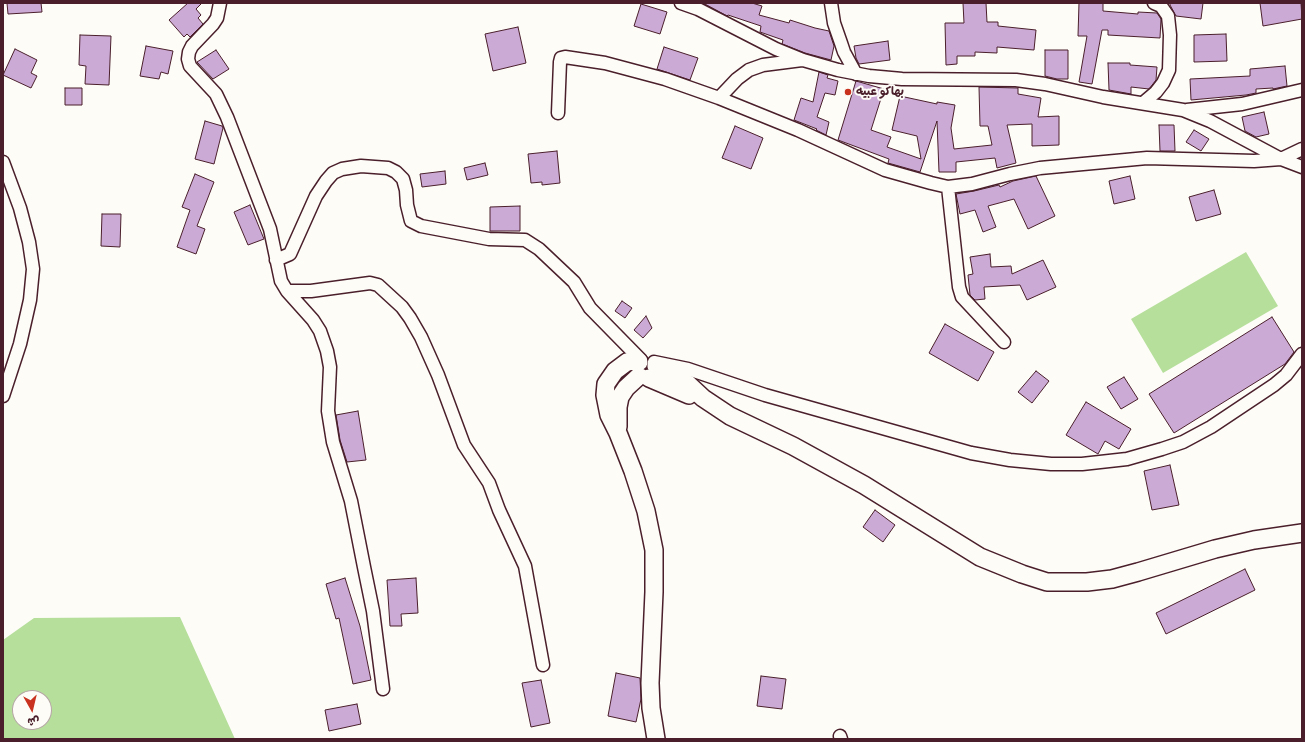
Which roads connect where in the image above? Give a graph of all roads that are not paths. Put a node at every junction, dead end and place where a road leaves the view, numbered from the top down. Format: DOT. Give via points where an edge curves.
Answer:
graph roads {
  1 [pos="220,3"];
  2 [pos="681,3"];
  3 [pos="831,3"];
  4 [pos="1154,3"];
  5 [pos="803,60"];
  6 [pos="856,74"];
  7 [pos="1302,90"];
  8 [pos="719,98"];
  9 [pos="1143,103"];
  10 [pos="1183,110"];
  11 [pos="558,112"];
  12 [pos="1302,149"];
  13 [pos="1281,159"];
  14 [pos="3,162"];
  15 [pos="1302,167"];
  16 [pos="948,187"];
  17 [pos="276,260"];
  18 [pos="287,292"];
  19 [pos="1004,342"];
  20 [pos="1302,354"];
  21 [pos="646,367"];
  22 [pos="3,396"];
  23 [pos="1302,533"];
  24 [pos="542,665"];
  25 [pos="383,688"];
  26 [pos="656,739"];
  1 -- 17 [label="street" via="217,18 192,46 188,59 190,66 216,94 227,118 270,229"];
  2 -- 5 [label="street"];
  3 -- 6 [label="street" via="834,23 844,52"];
  4 -- 9 [label="street" via="1161,6 1168,16 1169,70 1156,92"];
  5 -- 6 [label="street"];
  5 -- 8 [label="street" via="763,65 749,70 736,79"];
  6 -- 9 [label="street" via="902,78 1016,80"];
  7 -- 10 [label="street" via="1242,104"];
  8 -- 11 [label="street" via="665,79 613,65 565,57 561,58 560,62"];
  8 -- 16 [label="street" via="798,130 885,170"];
  9 -- 10 [label="street"];
  10 -- 13 [label="street" via="1210,121"];
  12 -- 13 [label="street"];
  13 -- 15 [label="street"];
  13 -- 16 [label="street" via="1254,161 1147,158 1028,169 972,184"];
  14 -- 22 [label="street" via="20,208 33,269 30,300 20,344"];
  16 -- 19 [label="street" via="962,297"];
  17 -- 18 [label="street" via="281,281"];
  17 -- 21 [label="street" via="290,254 316,196 333,173 361,166 388,168 403,179 411,221 421,226 490,239 525,240 539,249 574,282 590,308"];
  18 -- 24 [label="street" via="364,284 378,285 410,318 438,375 464,445 489,483 525,566"];
  18 -- 25 [label="street" via="313,320 327,351 330,367 328,411 333,442 351,501 373,611"];
  20 -- 21 [label="street" via="1286,375 1269,389 1183,442 1127,459 1082,464 1010,460 963,451 765,395 688,369"];
  21 -- 23 [label="main road" via="688,384 703,398 730,416 793,446 864,485 980,557 1047,582 1112,579 1215,549"];
  21 -- 26 [label="main road" via="620,397 618,433 634,471 654,550 650,683"];
}
